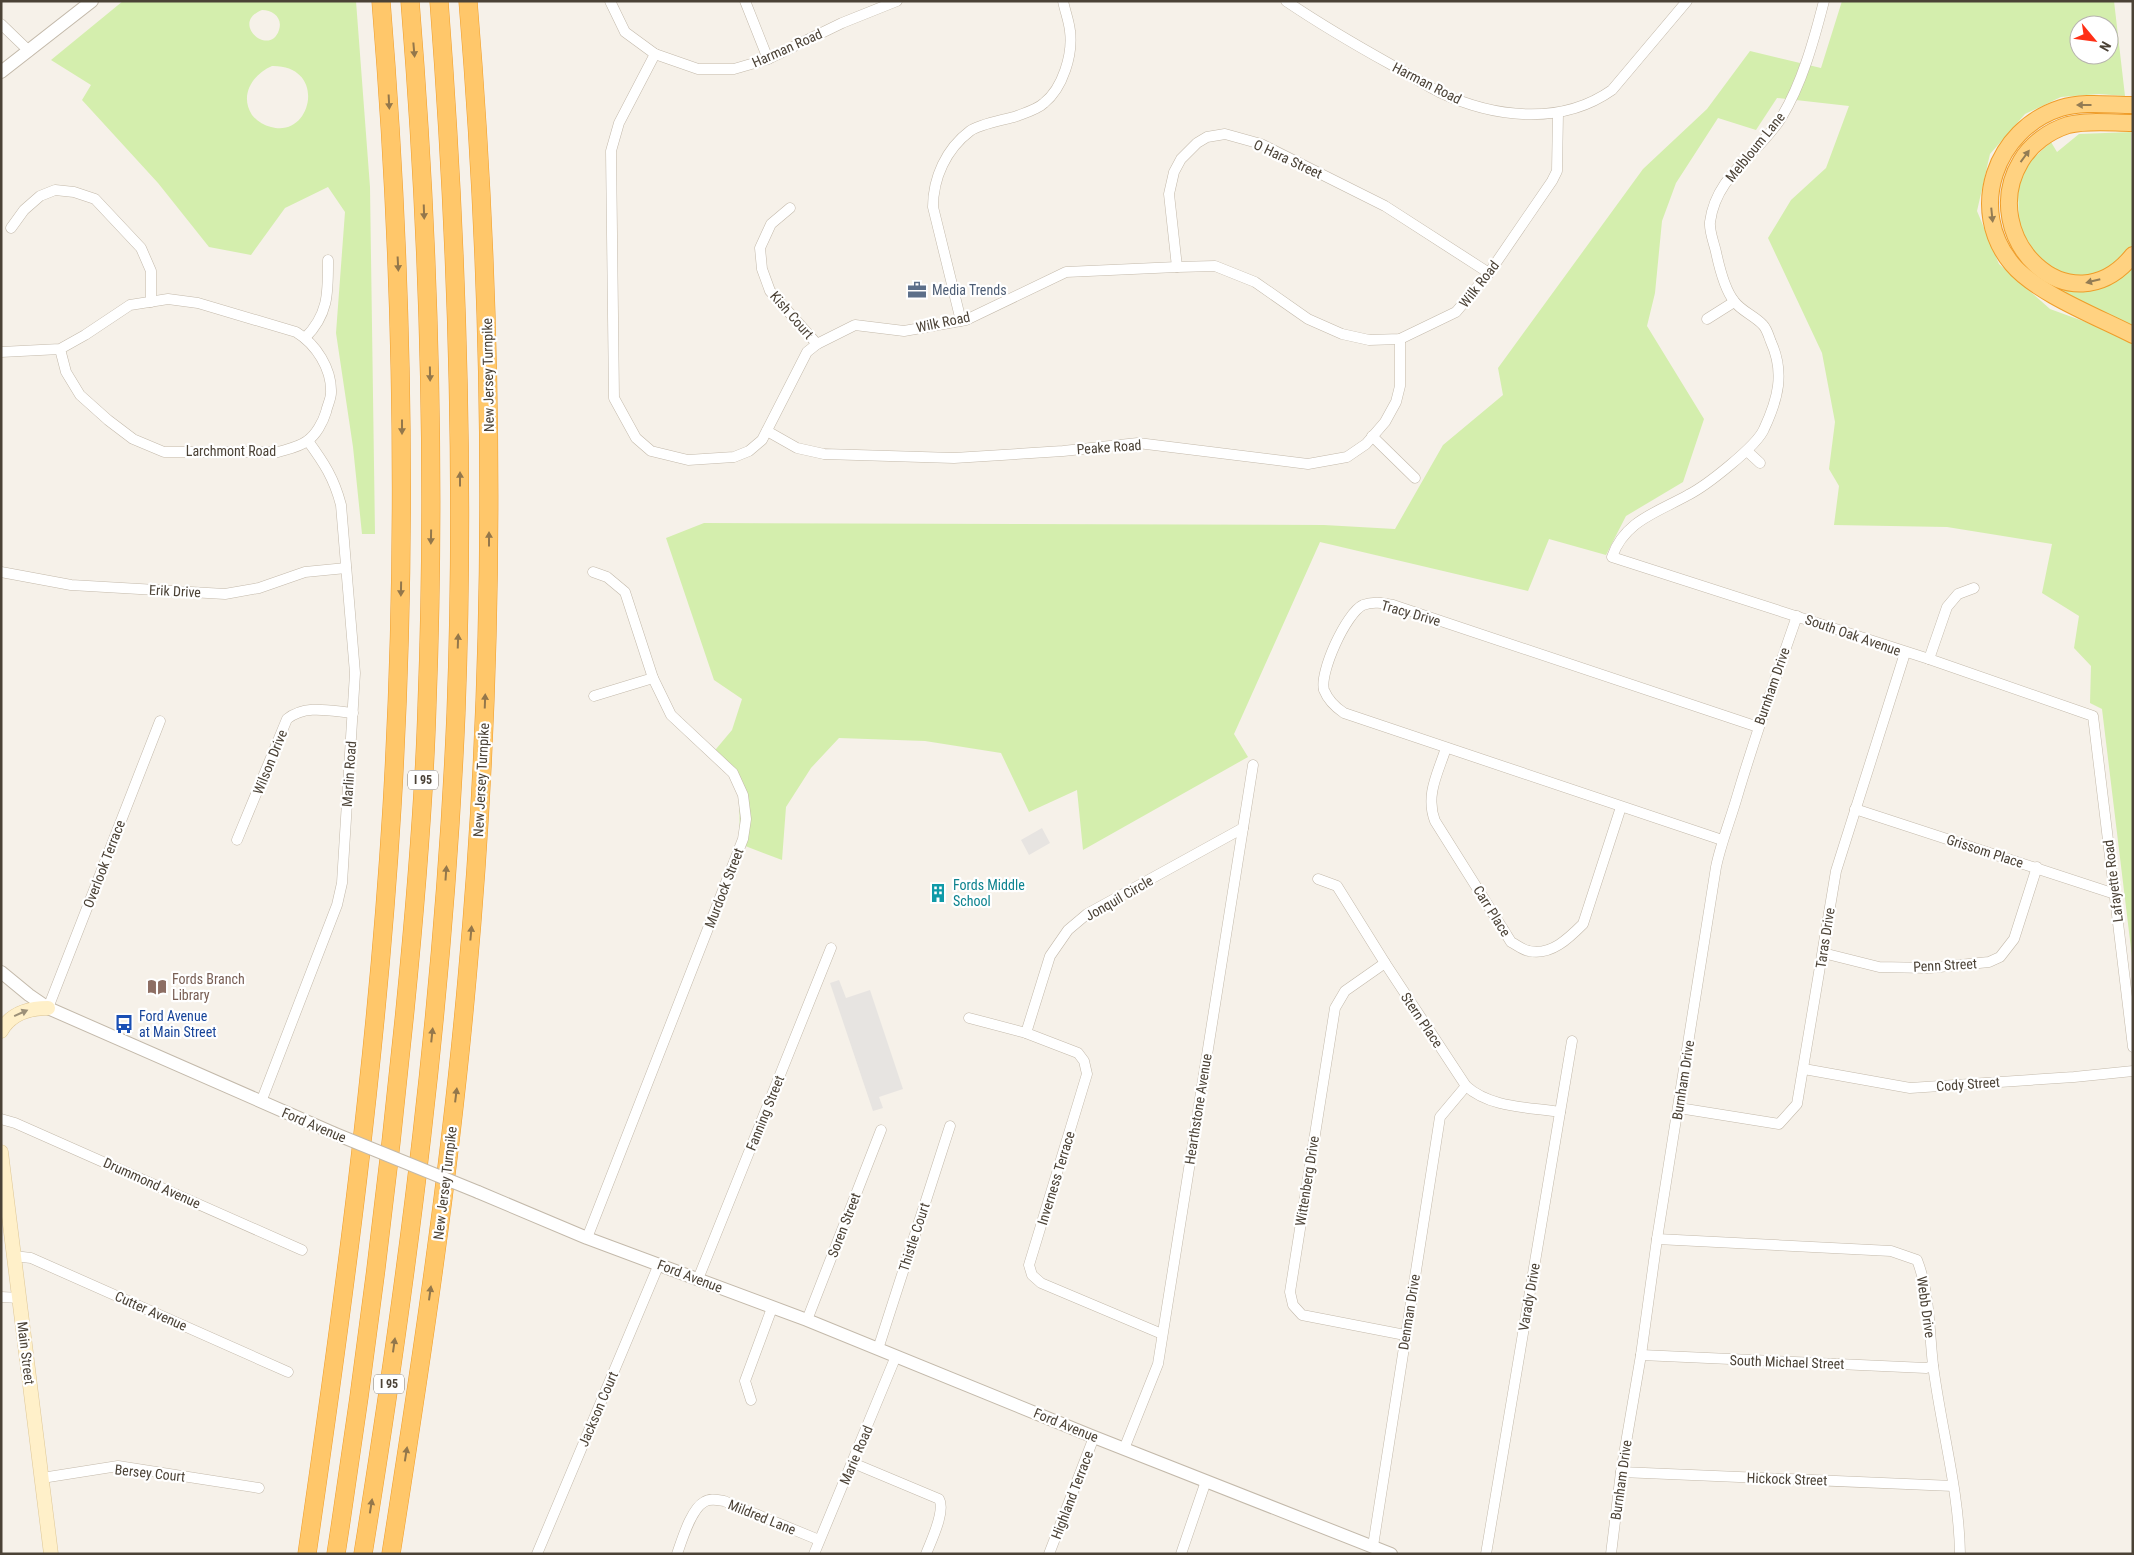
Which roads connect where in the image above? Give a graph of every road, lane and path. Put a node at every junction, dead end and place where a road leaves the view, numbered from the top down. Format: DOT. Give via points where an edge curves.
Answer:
graph roads {
  1 [pos="92,1"];
  2 [pos="381,1"];
  3 [pos="410,1"];
  4 [pos="439,1"];
  5 [pos="468,1"];
  6 [pos="610,1"];
  7 [pos="745,1"];
  8 [pos="897,1"];
  9 [pos="1063,1"];
  10 [pos="1286,1"];
  11 [pos="1687,1"];
  12 [pos="1824,1"];
  13 [pos="1,24"];
  14 [pos="29,51"];
  15 [pos="655,54"];
  16 [pos="768,59"];
  17 [pos="1,72"];
  18 [pos="2133,105"];
  19 [pos="1558,113"];
  20 [pos="2133,123"];
  21 [pos="790,208"];
  22 [pos="11,228"];
  23 [pos="2133,255"];
  24 [pos="328,260"];
  25 [pos="1177,267"];
  26 [pos="1489,273"];
  27 [pos="151,302"];
  28 [pos="1734,302"];
  29 [pos="1707,319"];
  30 [pos="961,321"];
  31 [pos="2133,335"];
  32 [pos="305,338"];
  33 [pos="1400,339"];
  34 [pos="817,344"];
  35 [pos="60,349"];
  36 [pos="1,352"];
  37 [pos="767,431"];
  38 [pos="1372,436"];
  39 [pos="308,441"];
  40 [pos="1747,452"];
  41 [pos="1760,463"];
  42 [pos="1415,478"];
  43 [pos="1612,557"];
  44 [pos="346,568"];
  45 [pos="1,572"];
  46 [pos="593,572"];
  47 [pos="1974,588"];
  48 [pos="1797,616"];
  49 [pos="1905,653"];
  50 [pos="1929,659"];
  51 [pos="653,678"];
  52 [pos="594,696"];
  53 [pos="353,713"];
  54 [pos="2093,716"];
  55 [pos="160,721"];
  56 [pos="1758,727"];
  57 [pos="1446,748"];
  58 [pos="1254,764"];
  59 [pos="1621,807"];
  60 [pos="1855,808"];
  61 [pos="1243,828"];
  62 [pos="238,840"];
  63 [pos="1722,840"];
  64 [pos="2037,867"];
  65 [pos="1318,878"];
  66 [pos="2115,894"];
  67 [pos="832,948"];
  68 [pos="1823,953"];
  69 [pos="1385,963"];
  70 [pos="1,972"];
  71 [pos="48,1008"];
  72 [pos="969,1018"];
  73 [pos="1,1031"];
  74 [pos="1026,1033"];
  75 [pos="1572,1041"];
  76 [pos="2133,1047"];
  77 [pos="1804,1069"];
  78 [pos="2133,1071"];
  79 [pos="1466,1086"];
  80 [pos="261,1102"];
  81 [pos="1679,1108"];
  82 [pos="1560,1112"];
  83 [pos="1,1119"];
  84 [pos="950,1126"];
  85 [pos="881,1130"];
  86 [pos="1,1152"];
  87 [pos="587,1238"];
  88 [pos="1657,1239"];
  89 [pos="302,1250"];
  90 [pos="14,1256"];
  91 [pos="659,1264"];
  92 [pos="698,1279"];
  93 [pos="1,1297"];
  94 [pos="20,1298"];
  95 [pos="772,1308"];
  96 [pos="807,1320"];
  97 [pos="1162,1334"];
  98 [pos="1405,1335"];
  99 [pos="878,1349"];
  100 [pos="896,1356"];
  101 [pos="1641,1356"];
  102 [pos="1933,1366"];
  103 [pos="288,1372"];
  104 [pos="751,1400"];
  105 [pos="1094,1437"];
  106 [pos="1124,1449"];
  107 [pos="853,1464"];
  108 [pos="1621,1472"];
  109 [pos="42,1478"];
  110 [pos="1206,1481"];
  111 [pos="1953,1486"];
  112 [pos="259,1488"];
  113 [pos="819,1540"];
  114 [pos="1373,1546"];
  115 [pos="51,1554"];
  116 [pos="307,1554"];
  117 [pos="336,1554"];
  118 [pos="363,1554"];
  119 [pos="391,1554"];
  120 [pos="537,1554"];
  121 [pos="676,1554"];
  122 [pos="814,1554"];
  123 [pos="926,1554"];
  124 [pos="1049,1554"];
  125 [pos="1181,1554"];
  126 [pos="1391,1554"];
  127 [pos="1486,1554"];
  128 [pos="1611,1554"];
  129 [pos="1960,1554"];
  1 -- 14 [label="street"];
  2 -- 116 [label="highway, I 95, one-way" via="400,324 402,541 397,709 386,898 369,1080"];
  3 -- 117 [label="highway, I 95, one-way" via="429,314 431,518 427,710 416,898 393,1126"];
  118 -- 4 [label="highway, New Jersey Turnpike / I 95, one-way" via="398,1319 423,1117 446,884 456,712 460,518 458,314"];
  119 -- 5 [label="highway, New Jersey Turnpike / I 95, one-way" via="431,1287 459,1063 474,892 485,707 489,519 487,329"];
  6 -- 15 [label="street, Harman Road" via="625,32"];
  7 -- 16 [label="street"];
  8 -- 16 [label="street, Harman Road"];
  9 -- 30 [label="street" via="1071,32 1067,71 1044,104 970,130 940,168 933,207"];
  10 -- 19 [label="street, Harman Road" via="1336,34 1439,92 1463,102 1514,114"];
  11 -- 19 [label="street, Harman Road" via="1612,90 1585,106"];
  12 -- 28 [label="street, Melbloum Lane" via="1798,81 1781,118 1732,172 1717,198 1710,224 1719,267"];
  13 -- 14 [label="street"];
  14 -- 17 [label="street"];
  15 -- 16 [label="street, Harman Road" via="698,69 734,70"];
  15 -- 37 [label="street, Wilk Road" via="619,123 610,151 614,398 636,438 651,451 688,460 740,456 757,445"];
  18 -- 31 [label="highway, one-way" via="2076,105 2036,120 2022,130 2004,152 1997,165 1990,198 1998,242 2023,275 2054,295"];
  19 -- 26 [label="street, Wilk Road" via="1557,171"];
  23 -- 20 [label="highway, one-way" via="2117,271 2094,282 2059,280 2038,268 2021,248 2014,235 2008,208 2017,167 2046,136 2068,125 2081,123"];
  21 -- 34 [label="street, Kish Court" via="771,224 760,248 762,269 770,291"];
  22 -- 27 [label="street" via="40,196 56,190 95,198 142,248 151,272"];
  24 -- 32 [label="street" via="328,292 323,315"];
  25 -- 26 [label="street, O Hara Street" via="1169,194 1174,172 1196,143 1225,134 1261,144 1385,206"];
  25 -- 30 [label="street, Wilk Road" via="1066,272"];
  25 -- 33 [label="street, Wilk Road" via="1215,266 1255,282 1308,319 1342,334 1369,340"];
  26 -- 33 [label="street, Wilk Road" via="1456,312"];
  27 -- 32 [label="street" via="168,299 198,303 296,332"];
  27 -- 35 [label="street" via="130,305"];
  28 -- 29 [label="street"];
  28 -- 40 [label="street, Melbloum Lane" via="1764,326 1778,358 1777,398 1763,432"];
  30 -- 34 [label="street, Wilk Road" via="904,331 855,325"];
  32 -- 39 [label="street" via="322,358 331,394 324,420"];
  33 -- 38 [label="street, Peake Road" via="1400,386 1396,402 1385,422"];
  34 -- 37 [label="street, Wilk Road" via="807,352"];
  35 -- 36 [label="street"];
  35 -- 39 [label="street, Larchmont Road" via="66,372 80,395 133,439 149,447 164,452 278,452"];
  37 -- 38 [label="street, Peake Road" via="797,448 824,454 954,458 1138,443 1308,464 1346,457"];
  38 -- 42 [label="street"];
  39 -- 44 [label="street, Marlin Road" via="329,470 336,486 341,505"];
  40 -- 41 [label="street"];
  40 -- 43 [label="street, Melbloum Lane" via="1691,494 1633,525"];
  43 -- 48 [label="street, South Oak Avenue"];
  44 -- 45 [label="street, Erik Drive" via="304,572 259,588 225,594 71,585"];
  44 -- 53 [label="street, Marlin Road" via="355,673"];
  46 -- 51 [label="street, Murdock Street" via="607,577 625,592"];
  47 -- 50 [label="street" via="1958,594 1947,607"];
  48 -- 49 [label="street, South Oak Avenue"];
  48 -- 56 [label="street, Burnham Drive"];
  49 -- 50 [label="street, South Oak Avenue"];
  49 -- 60 [label="street, Taras Drive"];
  50 -- 54 [label="street, South Oak Avenue"];
  51 -- 52 [label="street"];
  51 -- 87 [label="street, Murdock Street" via="671,715 732,773 743,795 746,819 743,839"];
  53 -- 62 [label="street, Wilson Drive" via="313,709 296,712 287,719"];
  53 -- 80 [label="street, Marlin Road" via="342,883 337,906"];
  54 -- 66 [label="street, Lafayette Road"];
  55 -- 71 [label="street, Overlook Terrace"];
  56 -- 57 [label="street, Tracy Drive" via="1393,605 1377,602 1362,606 1340,635 1324,674 1324,689 1332,704 1344,713"];
  56 -- 63 [label="street, Burnham Drive"];
  57 -- 59 [label="street, Tracy Drive"];
  57 -- 59 [label="street, Carr Place" via="1431,793 1430,808 1435,821 1511,942 1528,951 1548,951 1569,938 1583,924"];
  58 -- 61 [label="street, Hearthstone Avenue"];
  59 -- 63 [label="street, Tracy Drive"];
  60 -- 64 [label="street, Grissom Place"];
  60 -- 68 [label="street, Taras Drive" via="1836,872"];
  61 -- 74 [label="street, Jonquil Circle" via="1087,914 1068,930 1050,956"];
  61 -- 97 [label="street, Hearthstone Avenue"];
  63 -- 81 [label="street, Burnham Drive"];
  64 -- 66 [label="street, Grissom Place"];
  64 -- 68 [label="street, Penn Street" via="2014,939 2000,957 1989,962 1929,968 1879,967"];
  65 -- 69 [label="street, Stern Place" via="1337,886"];
  66 -- 76 [label="street, Lafayette Road"];
  67 -- 92 [label="street, Fanning Street"];
  68 -- 77 [label="street, Taras Drive"];
  69 -- 79 [label="street, Stern Place"];
  69 -- 98 [label="street, Wittenberg Drive" via="1345,991 1335,1008 1290,1292 1293,1304 1302,1315"];
  70 -- 71 [label="street, Ford Avenue"];
  73 -- 71 [label="main road, one-way" via="19,1013"];
  71 -- 80 [label="street, Ford Avenue"];
  72 -- 74 [label="street, Inverness Terrace"];
  74 -- 97 [label="street, Inverness Terrace" via="1078,1053 1087,1074 1029,1265 1032,1275 1041,1283"];
  75 -- 82 [label="street, Varady Drive"];
  77 -- 78 [label="street, Cody Street" via="1910,1088"];
  77 -- 81 [label="street, Taras Drive" via="1797,1104 1778,1124"];
  79 -- 82 [label="street, Stern Place" via="1477,1096 1502,1103"];
  79 -- 98 [label="street, Denman Drive" via="1440,1117"];
  80 -- 87 [label="street, Ford Avenue, bridge"];
  81 -- 88 [label="street, Burnham Drive"];
  82 -- 127 [label="street, Varady Drive"];
  83 -- 89 [label="street, Drummond Avenue"];
  84 -- 99 [label="street, Thistle Court"];
  85 -- 96 [label="street, Soren Street"];
  86 -- 90 [label="main road, Main Street"];
  87 -- 91 [label="street, Ford Avenue"];
  88 -- 101 [label="street, Burnham Drive"];
  88 -- 102 [label="street, Webb Drive" via="1892,1251 1917,1260 1924,1277"];
  90 -- 94 [label="main road, Main Street"];
  90 -- 103 [label="street, Cutter Avenue" via="31,1258"];
  91 -- 92 [label="street, Ford Avenue"];
  91 -- 120 [label="street, Jackson Court"];
  92 -- 95 [label="street, Ford Avenue"];
  93 -- 94 [label="street"];
  94 -- 109 [label="main road, Main Street"];
  95 -- 96 [label="street, Ford Avenue"];
  95 -- 104 [label="street" via="745,1381"];
  96 -- 99 [label="street, Ford Avenue"];
  97 -- 106 [label="street, Hearthstone Avenue" via="1158,1364"];
  98 -- 114 [label="street, Denman Drive"];
  99 -- 100 [label="street, Ford Avenue"];
  100 -- 105 [label="street, Ford Avenue"];
  100 -- 107 [label="street, Marie Road"];
  101 -- 102 [label="street, South Michael Street"];
  101 -- 108 [label="street, Burnham Drive"];
  102 -- 111 [label="street, Webb Drive"];
  105 -- 106 [label="street, Ford Avenue"];
  105 -- 124 [label="street, Highland Terrace"];
  106 -- 110 [label="street, Ford Avenue"];
  107 -- 113 [label="street, Marie Road"];
  107 -- 123 [label="street" via="938,1499 941,1511"];
  108 -- 111 [label="street, Hickock Street"];
  108 -- 128 [label="street, Burnham Drive"];
  109 -- 112 [label="street, Bersey Court" via="118,1466"];
  109 -- 115 [label="main road, Main Street"];
  110 -- 114 [label="street, Ford Avenue"];
  110 -- 125 [label="street"];
  111 -- 129 [label="street, Webb Drive"];
  113 -- 121 [label="street, Mildred Lane" via="724,1501 712,1500 704,1501 696,1509"];
  113 -- 122 [label="street, Marie Road"];
  114 -- 126 [label="street, Ford Avenue"];
}
